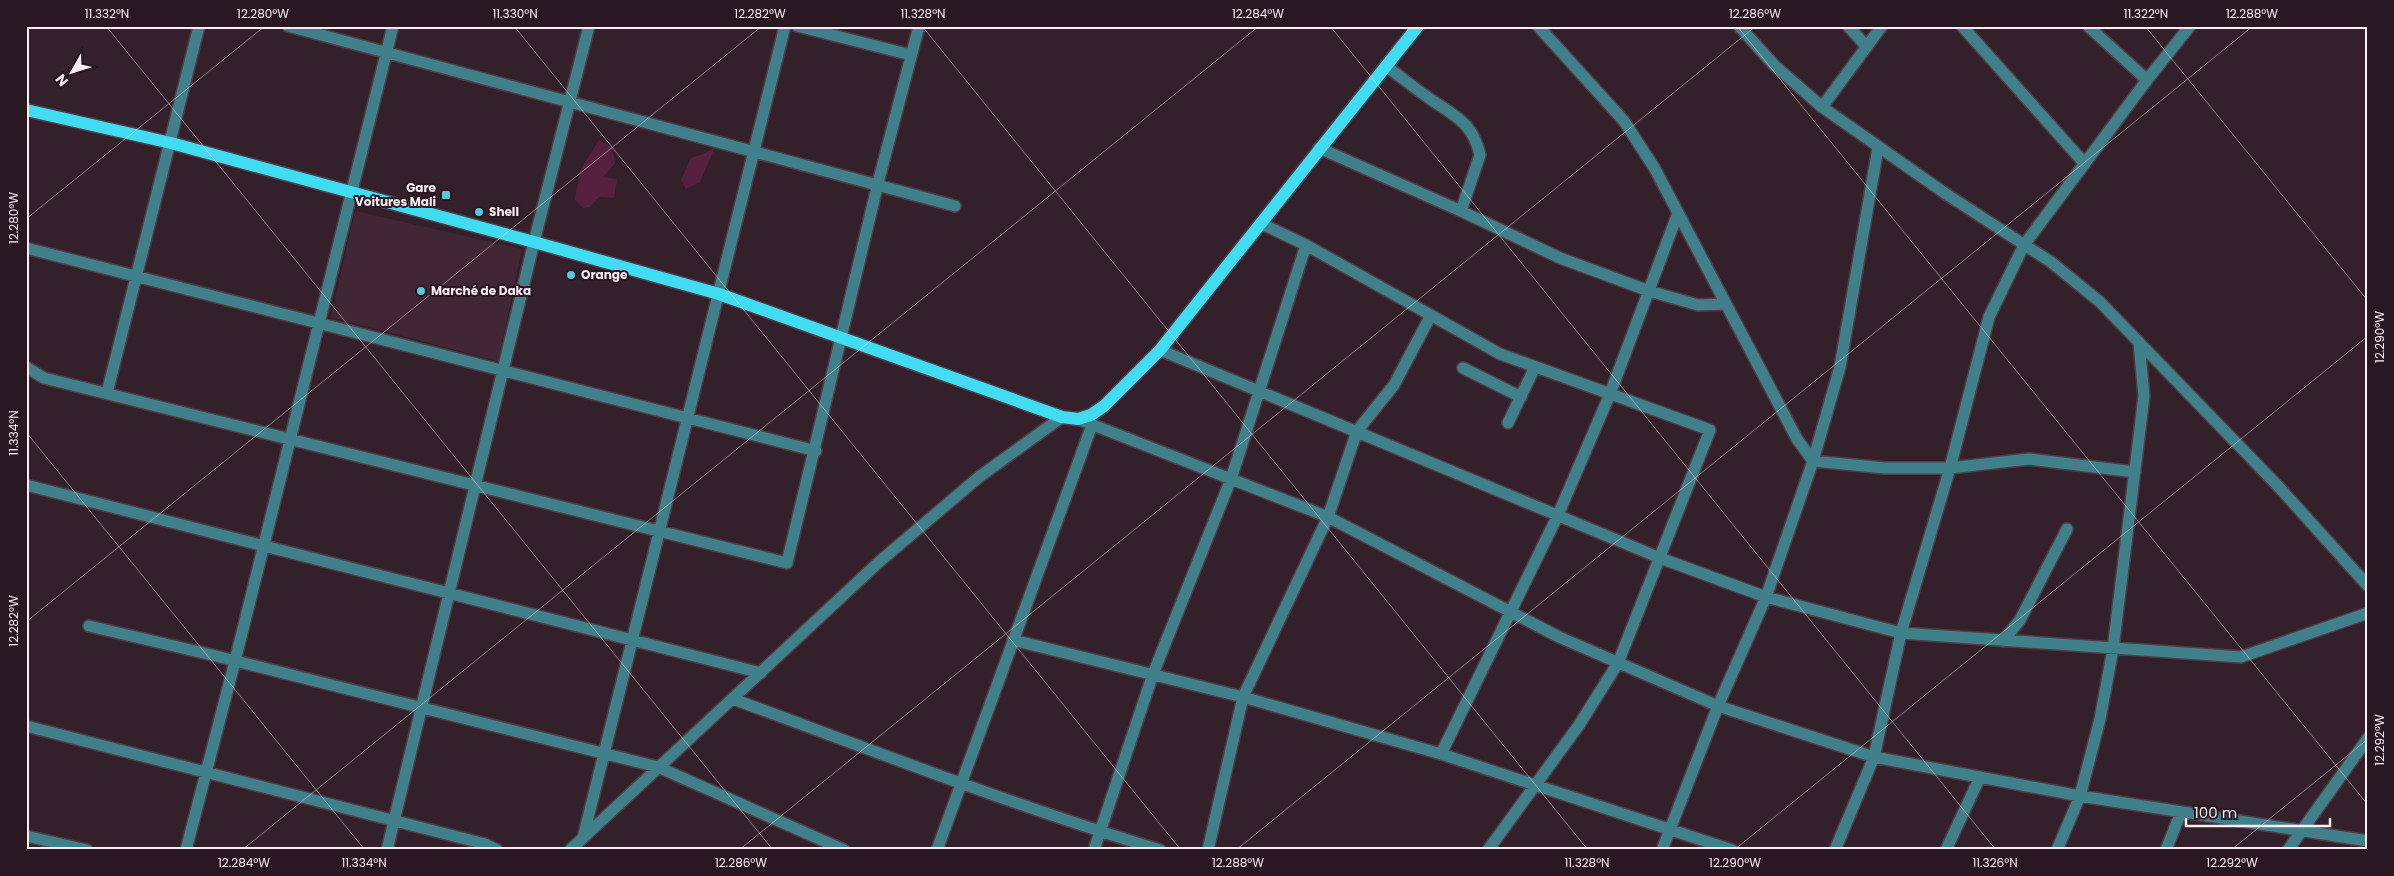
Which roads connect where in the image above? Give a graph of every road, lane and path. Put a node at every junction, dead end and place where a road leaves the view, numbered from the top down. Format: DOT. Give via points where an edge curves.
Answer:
graph roads {
  1 [pos="199,26"];
  2 [pos="288,26"];
  3 [pos="393,26"];
  4 [pos="589,26"];
  5 [pos="785,26"];
  6 [pos="798,26"];
  7 [pos="919,26"];
  8 [pos="1418,26"];
  9 [pos="1538,26"];
  10 [pos="1739,26"];
  11 [pos="1848,26"];
  12 [pos="1882,26"];
  13 [pos="1962,26"];
  14 [pos="2088,26"];
  15 [pos="2190,26"];
  16 [pos="1867,47"];
  17 [pos="386,52"];
  18 [pos="911,55"];
  19 [pos="1386,66"];
  20 [pos="2146,80"];
  21 [pos="570,101"];
  22 [pos="1822,107"];
  23 [pos="26,110"];
  24 [pos="171,143"];
  25 [pos="1319,148"];
  26 [pos="1878,148"];
  27 [pos="754,150"];
  28 [pos="2085,164"];
  29 [pos="878,183"];
  30 [pos="351,191"];
  31 [pos="956,206"];
  32 [pos="1461,211"];
  33 [pos="1678,213"];
  34 [pos="1260,222"];
  35 [pos="534,242"];
  36 [pos="1306,245"];
  37 [pos="2024,245"];
  38 [pos="26,248"];
  39 [pos="137,277"];
  40 [pos="1649,291"];
  41 [pos="719,294"];
  42 [pos="1726,304"];
  43 [pos="1430,315"];
  44 [pos="319,324"];
  45 [pos="841,337"];
  46 [pos="2139,343"];
  47 [pos="1160,350"];
  48 [pos="26,367"];
  49 [pos="1535,367"];
  50 [pos="1463,368"];
  51 [pos="503,371"];
  52 [pos="1260,390"];
  53 [pos="108,393"];
  54 [pos="1610,394"];
  55 [pos="1520,397"];
  56 [pos="1062,417"];
  57 [pos="688,418"];
  58 [pos="1078,419"];
  59 [pos="1508,423"];
  60 [pos="1092,425"];
  61 [pos="1357,431"];
  62 [pos="290,439"];
  63 [pos="816,451"];
  64 [pos="1812,461"];
  65 [pos="1950,468"];
  66 [pos="2135,472"];
  67 [pos="1231,479"];
  68 [pos="26,485"];
  69 [pos="475,485"];
  70 [pos="1558,515"];
  71 [pos="1328,517"];
  72 [pos="2066,529"];
  73 [pos="660,532"];
  74 [pos="263,546"];
  75 [pos="1660,558"];
  76 [pos="2368,586"];
  77 [pos="449,593"];
  78 [pos="1766,597"];
  79 [pos="2368,612"];
  80 [pos="1512,613"];
  81 [pos="89,626"];
  82 [pos="1901,633"];
  83 [pos="632,640"];
  84 [pos="1014,640"];
  85 [pos="2003,641"];
  86 [pos="2113,649"];
  87 [pos="235,661"];
  88 [pos="1618,662"];
  89 [pos="762,673"];
  90 [pos="1152,674"];
  91 [pos="1243,697"];
  92 [pos="733,699"];
  93 [pos="1718,706"];
  94 [pos="422,707"];
  95 [pos="26,726"];
  96 [pos="2368,738"];
  97 [pos="604,752"];
  98 [pos="1441,754"];
  99 [pos="1874,757"];
  100 [pos="658,767"];
  101 [pos="206,772"];
  102 [pos="1980,777"];
  103 [pos="961,783"];
  104 [pos="1535,785"];
  105 [pos="2080,796"];
  106 [pos="2181,812"];
  107 [pos="394,820"];
  108 [pos="1670,829"];
  109 [pos="1100,832"];
  110 [pos="2301,832"];
  111 [pos="26,836"];
  112 [pos="583,838"];
  113 [pos="2368,841"];
  114 [pos="87,850"];
  115 [pos="186,850"];
  116 [pos="387,850"];
  117 [pos="497,850"];
  118 [pos="570,850"];
  119 [pos="844,850"];
  120 [pos="937,850"];
  121 [pos="1094,850"];
  122 [pos="1160,850"];
  123 [pos="1208,850"];
  124 [pos="1488,850"];
  125 [pos="1662,850"];
  126 [pos="1732,850"];
  127 [pos="1835,850"];
  128 [pos="1946,850"];
  129 [pos="2056,850"];
  130 [pos="2166,850"];
  131 [pos="2288,850"];
  1 -- 24 [label="street"];
  2 -- 17 [label="street"];
  3 -- 17 [label="street"];
  4 -- 21 [label="street"];
  5 -- 27 [label="street"];
  6 -- 18 [label="street"];
  7 -- 18 [label="street"];
  8 -- 19 [label="main road"];
  9 -- 33 [label="street" via="1624,121"];
  10 -- 22 [label="street" via="1774,65"];
  11 -- 16 [label="street"];
  12 -- 16 [label="street"];
  13 -- 28 [label="street"];
  14 -- 20 [label="street"];
  15 -- 20 [label="street"];
  16 -- 22 [label="street"];
  17 -- 21 [label="street"];
  17 -- 30 [label="street"];
  18 -- 29 [label="street"];
  19 -- 25 [label="main road"];
  19 -- 32 [label="street" via="1458,116 1475,141 1480,155"];
  20 -- 28 [label="street"];
  21 -- 27 [label="street"];
  21 -- 35 [label="street"];
  22 -- 26 [label="street"];
  23 -- 24 [label="main road"];
  24 -- 30 [label="main road"];
  24 -- 39 [label="street"];
  25 -- 32 [label="street"];
  25 -- 34 [label="main road"];
  26 -- 37 [label="street"];
  26 -- 64 [label="street" via="1840,367"];
  27 -- 29 [label="street"];
  27 -- 41 [label="street"];
  28 -- 37 [label="street"];
  29 -- 31 [label="street"];
  29 -- 45 [label="street"];
  30 -- 35 [label="main road"];
  30 -- 44 [label="street"];
  32 -- 40 [label="street" via="1560,258"];
  33 -- 40 [label="street"];
  33 -- 42 [label="street"];
  34 -- 36 [label="street"];
  34 -- 47 [label="main road"];
  35 -- 41 [label="main road"];
  35 -- 51 [label="street"];
  36 -- 43 [label="street"];
  36 -- 52 [label="street"];
  37 -- 46 [label="street" via="2051,262 2100,302"];
  37 -- 65 [label="street" via="1989,317"];
  38 -- 39 [label="street"];
  39 -- 44 [label="street"];
  39 -- 53 [label="street"];
  40 -- 42 [label="street" via="1698,306"];
  40 -- 54 [label="street"];
  41 -- 45 [label="main road"];
  41 -- 57 [label="street"];
  42 -- 64 [label="street" via="1797,439"];
  43 -- 49 [label="street" via="1500,354"];
  43 -- 61 [label="street" via="1394,385"];
  44 -- 51 [label="street"];
  44 -- 62 [label="street"];
  45 -- 56 [label="main road"];
  45 -- 63 [label="street"];
  46 -- 66 [label="street" via="2144,396"];
  46 -- 76 [label="street" via="2278,486"];
  47 -- 52 [label="street"];
  47 -- 58 [label="main road" via="1104,406"];
  48 -- 53 [label="street" via="44,378"];
  49 -- 54 [label="street"];
  49 -- 55 [label="street"];
  50 -- 55 [label="street"];
  51 -- 57 [label="street"];
  51 -- 69 [label="street"];
  52 -- 61 [label="street"];
  52 -- 67 [label="street"];
  53 -- 62 [label="street"];
  54 -- 70 [label="street"];
  54 -- 75 [label="street" via="1710,430"];
  55 -- 59 [label="street"];
  56 -- 58 [label="main road"];
  56 -- 89 [label="street" via="979,477 879,562"];
  57 -- 63 [label="street"];
  57 -- 73 [label="street"];
  58 -- 60 [label="street"];
  60 -- 67 [label="street"];
  60 -- 84 [label="street"];
  61 -- 70 [label="street"];
  61 -- 71 [label="street"];
  62 -- 69 [label="street"];
  62 -- 74 [label="street"];
  63 -- 73 [label="street" via="787,564"];
  64 -- 65 [label="street" via="1885,468"];
  64 -- 78 [label="street"];
  65 -- 66 [label="street" via="2029,459"];
  65 -- 82 [label="street"];
  66 -- 86 [label="street"];
  67 -- 71 [label="street"];
  67 -- 90 [label="street"];
  68 -- 74 [label="street"];
  69 -- 73 [label="street"];
  69 -- 77 [label="street"];
  70 -- 75 [label="street"];
  70 -- 80 [label="street"];
  71 -- 80 [label="street"];
  71 -- 91 [label="street"];
  72 -- 85 [label="street" via="2020,620"];
  73 -- 83 [label="street"];
  74 -- 77 [label="street"];
  74 -- 87 [label="street"];
  75 -- 78 [label="street"];
  75 -- 88 [label="street"];
  77 -- 83 [label="street"];
  77 -- 94 [label="street"];
  78 -- 82 [label="street"];
  78 -- 93 [label="street"];
  79 -- 86 [label="street" via="2241,657"];
  80 -- 88 [label="street"];
  80 -- 98 [label="street"];
  81 -- 87 [label="street"];
  82 -- 85 [label="street"];
  82 -- 99 [label="street"];
  83 -- 89 [label="street"];
  83 -- 97 [label="street"];
  84 -- 90 [label="street"];
  84 -- 103 [label="street"];
  85 -- 86 [label="street"];
  86 -- 105 [label="street" via="2100,719"];
  87 -- 94 [label="street"];
  87 -- 101 [label="street"];
  88 -- 93 [label="street"];
  88 -- 104 [label="street" via="1579,725"];
  89 -- 92 [label="street"];
  90 -- 91 [label="street"];
  90 -- 109 [label="street"];
  91 -- 98 [label="street"];
  91 -- 123 [label="street"];
  92 -- 100 [label="street"];
  92 -- 103 [label="street"];
  93 -- 99 [label="street"];
  93 -- 108 [label="street"];
  94 -- 97 [label="street"];
  94 -- 107 [label="street"];
  95 -- 101 [label="street"];
  96 -- 110 [label="street"];
  97 -- 100 [label="street"];
  97 -- 112 [label="street"];
  98 -- 104 [label="street"];
  99 -- 102 [label="street"];
  99 -- 127 [label="street"];
  100 -- 112 [label="street"];
  100 -- 119 [label="street"];
  101 -- 107 [label="street"];
  101 -- 115 [label="street"];
  102 -- 105 [label="street"];
  102 -- 128 [label="street"];
  103 -- 109 [label="street"];
  103 -- 120 [label="street"];
  104 -- 108 [label="street"];
  104 -- 124 [label="street"];
  105 -- 106 [label="street"];
  105 -- 129 [label="street"];
  106 -- 110 [label="street"];
  106 -- 130 [label="street"];
  107 -- 116 [label="street"];
  107 -- 117 [label="street"];
  108 -- 125 [label="street"];
  108 -- 126 [label="street"];
  109 -- 121 [label="street"];
  109 -- 122 [label="street"];
  110 -- 113 [label="street"];
  110 -- 131 [label="street"];
  111 -- 114 [label="street"];
  112 -- 118 [label="street"];
}
